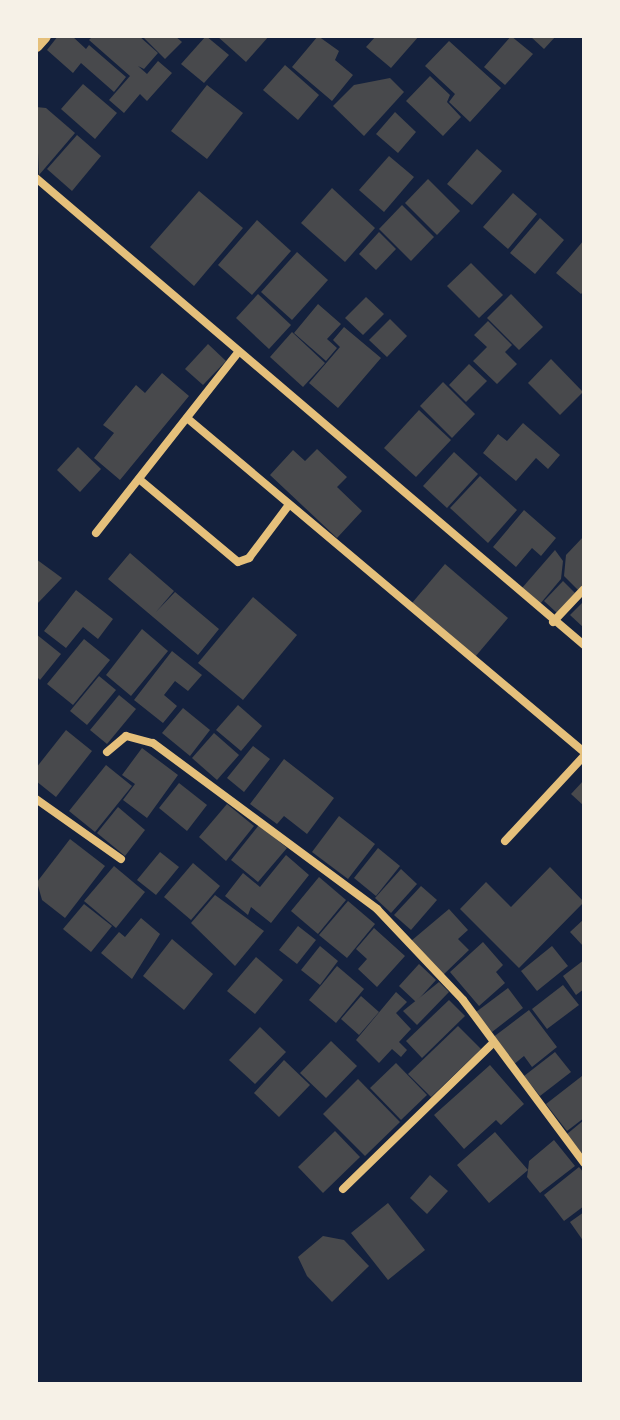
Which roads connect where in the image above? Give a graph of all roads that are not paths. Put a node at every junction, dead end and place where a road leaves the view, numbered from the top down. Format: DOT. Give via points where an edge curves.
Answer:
graph roads {
  1 [pos="44,36"];
  2 [pos="36,45"];
  3 [pos="36,178"];
  4 [pos="239,351"];
  5 [pos="187,418"];
  6 [pos="139,479"];
  7 [pos="288,506"];
  8 [pos="96,533"];
  9 [pos="584,589"];
  10 [pos="553,622"];
  11 [pos="584,645"];
  12 [pos="107,752"];
  13 [pos="584,754"];
  14 [pos="36,799"];
  15 [pos="505,841"];
  16 [pos="121,859"];
  17 [pos="492,1044"];
  18 [pos="584,1163"];
  19 [pos="343,1189"];
  1 -- 2 [label="street"];
  3 -- 4 [label="street"];
  4 -- 5 [label="street"];
  4 -- 10 [label="street"];
  5 -- 6 [label="street"];
  5 -- 7 [label="street"];
  6 -- 7 [label="street" via="238,562 249,558"];
  6 -- 8 [label="street"];
  7 -- 13 [label="street"];
  9 -- 10 [label="street"];
  10 -- 11 [label="street"];
  12 -- 17 [label="street" via="126,736 140,735 377,909 463,1000"];
  13 -- 15 [label="street"];
  14 -- 16 [label="street"];
  17 -- 18 [label="street"];
  17 -- 19 [label="street"];
}
